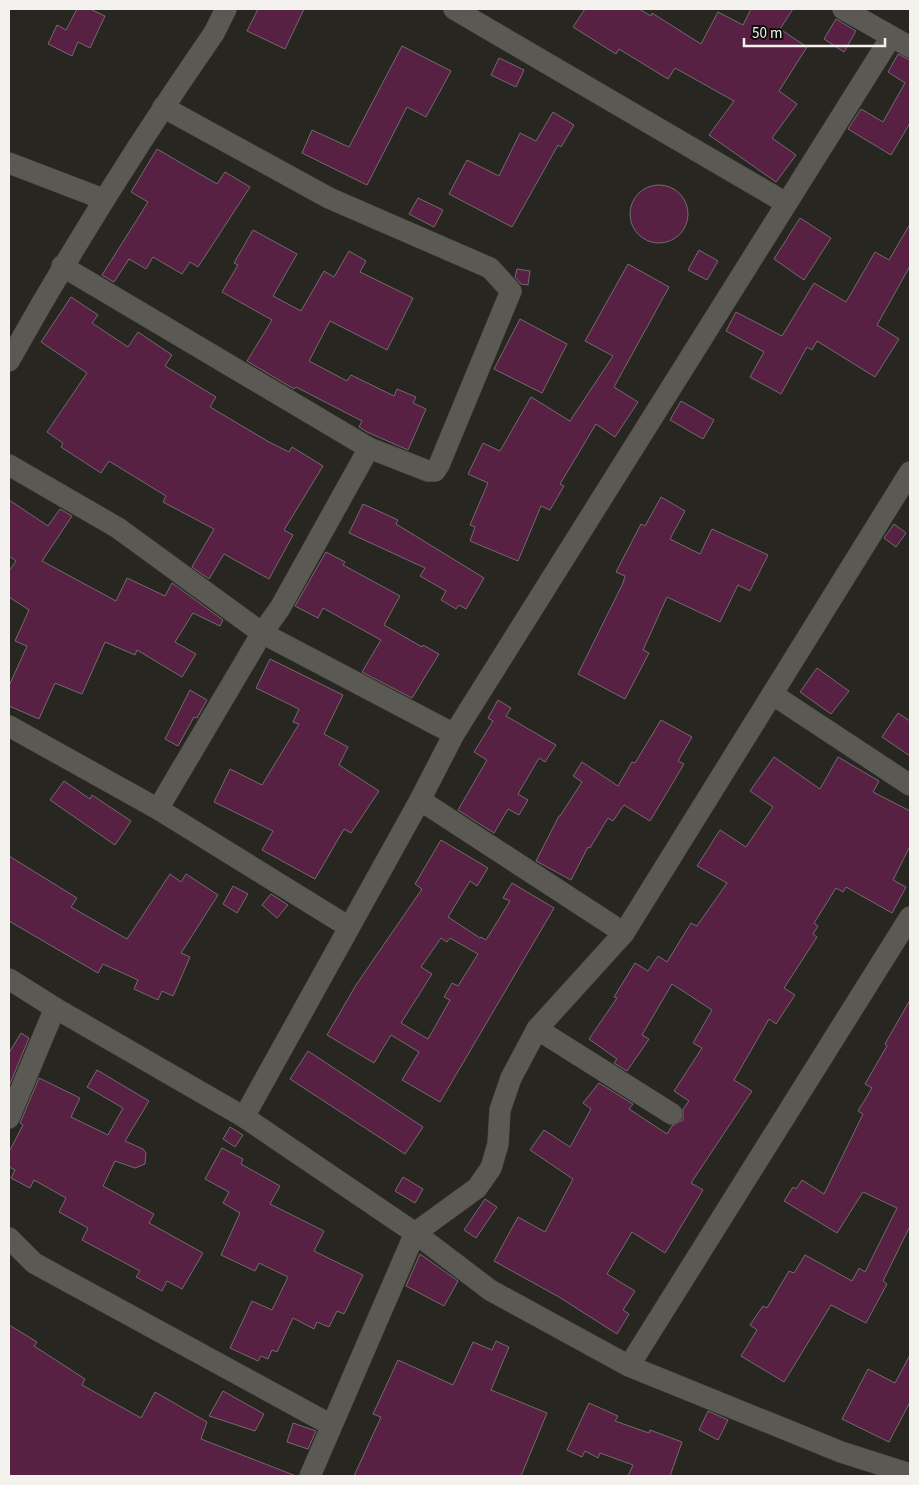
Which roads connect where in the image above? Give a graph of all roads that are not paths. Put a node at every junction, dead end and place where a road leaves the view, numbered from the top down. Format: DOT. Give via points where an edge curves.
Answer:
graph roads {
  1 [pos="226,9"];
  2 [pos="454,9"];
  3 [pos="843,9"];
  4 [pos="891,37"];
  5 [pos="910,47"];
  6 [pos="163,107"];
  7 [pos="9,163"];
  8 [pos="102,199"];
  9 [pos="786,203"];
  10 [pos="62,266"];
  11 [pos="9,361"];
  12 [pos="369,448"];
  13 [pos="9,464"];
  14 [pos="910,472"];
  15 [pos="262,633"];
  16 [pos="772,694"];
  17 [pos="9,726"];
  18 [pos="454,734"];
  19 [pos="910,785"];
  20 [pos="420,800"];
  21 [pos="158,809"];
  22 [pos="910,917"];
  23 [pos="349,927"];
  24 [pos="624,932"];
  25 [pos="9,979"];
  26 [pos="55,1008"];
  27 [pos="537,1030"];
  28 [pos="672,1114"];
  29 [pos="244,1117"];
  30 [pos="9,1118"];
  31 [pos="416,1233"];
  32 [pos="9,1238"];
  33 [pos="630,1366"];
  34 [pos="331,1425"];
  35 [pos="910,1474"];
  36 [pos="310,1476"];
  1 -- 6 [label="street" via="214,33"];
  2 -- 9 [label="street"];
  3 -- 4 [label="street"];
  4 -- 5 [label="street"];
  4 -- 9 [label="street"];
  6 -- 8 [label="street"];
  6 -- 12 [label="street" via="329,198 490,268 511,291 435,471"];
  7 -- 8 [label="street"];
  8 -- 10 [label="street"];
  9 -- 18 [label="street"];
  10 -- 11 [label="street"];
  10 -- 12 [label="street"];
  12 -- 15 [label="street" via="280,608"];
  13 -- 15 [label="street" via="118,528"];
  14 -- 16 [label="street"];
  15 -- 18 [label="street"];
  15 -- 21 [label="street"];
  16 -- 19 [label="street"];
  16 -- 24 [label="street"];
  17 -- 21 [label="street"];
  18 -- 20 [label="street"];
  20 -- 23 [label="street"];
  20 -- 24 [label="street"];
  21 -- 23 [label="street"];
  22 -- 33 [label="street"];
  23 -- 29 [label="street"];
  24 -- 27 [label="street"];
  25 -- 26 [label="street"];
  26 -- 29 [label="street"];
  26 -- 30 [label="street"];
  27 -- 28 [label="street"];
  27 -- 31 [label="street" via="511,1078 500,1110 498,1144 491,1168 477,1188"];
  29 -- 31 [label="street"];
  31 -- 33 [label="street" via="490,1290"];
  31 -- 34 [label="street"];
  32 -- 34 [label="street" via="34,1263"];
  33 -- 35 [label="street" via="841,1452"];
  34 -- 36 [label="street"];
}
